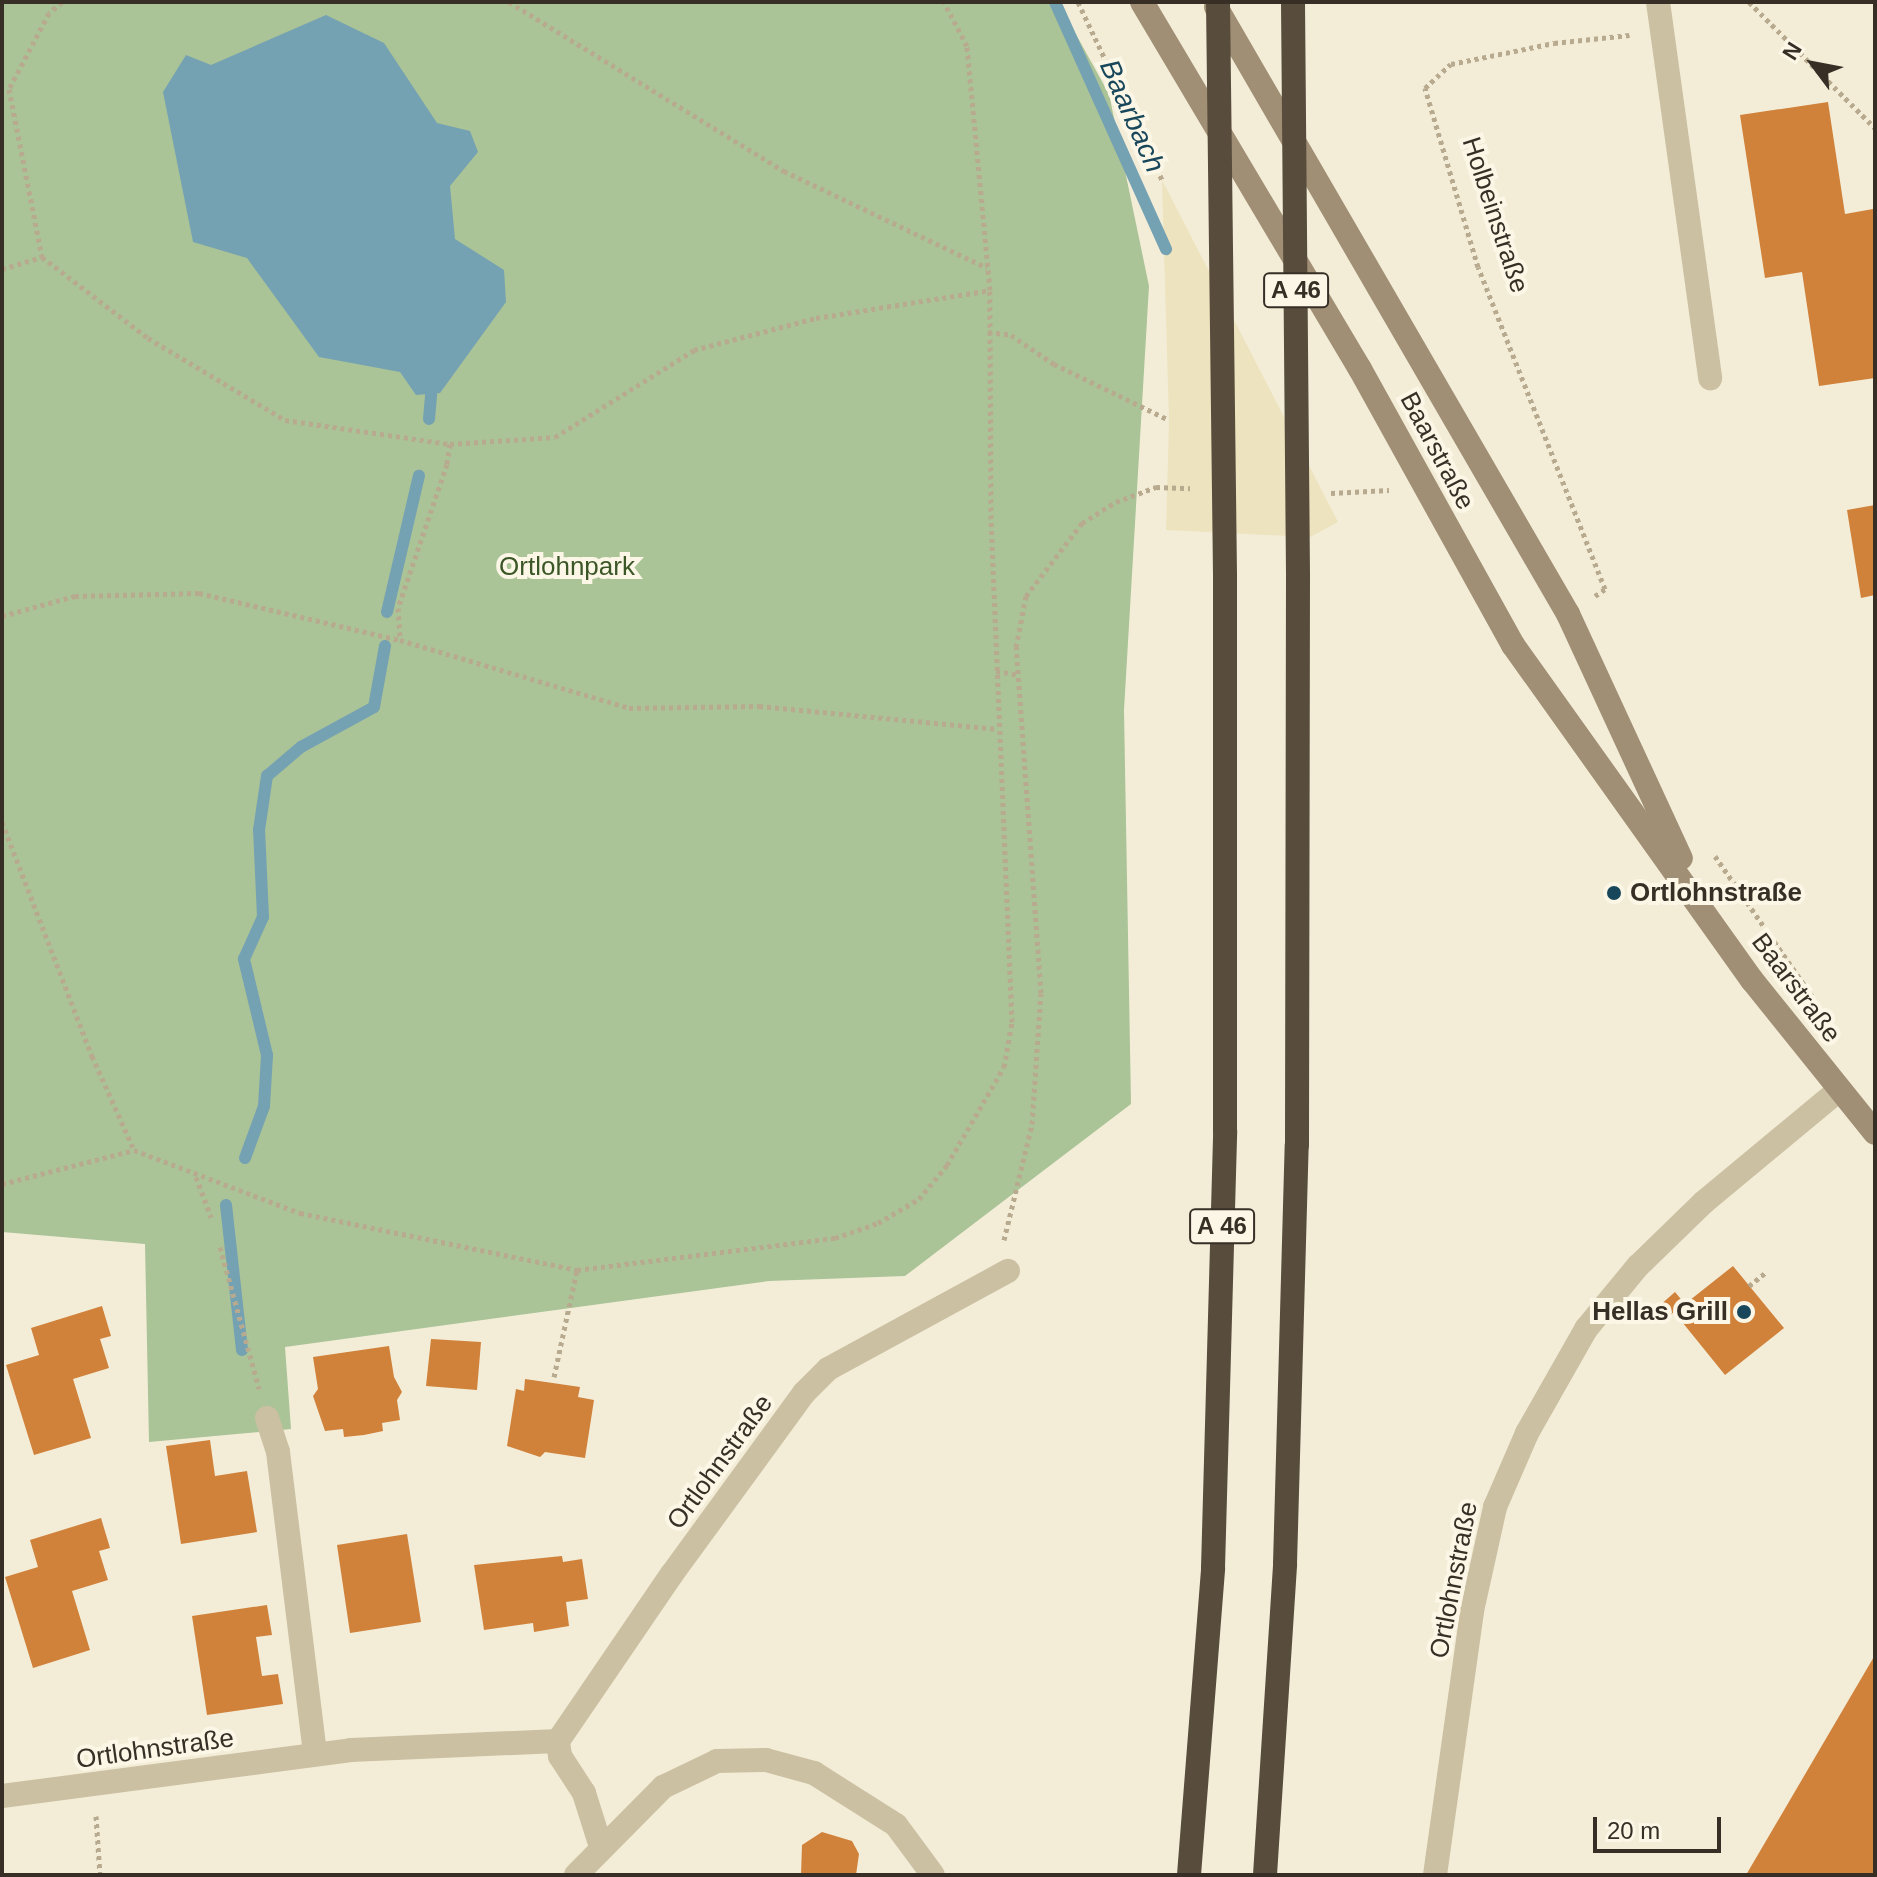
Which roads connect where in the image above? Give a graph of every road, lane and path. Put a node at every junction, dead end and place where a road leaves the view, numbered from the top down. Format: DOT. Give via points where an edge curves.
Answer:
graph roads {
  1 [pos="62,2"];
  2 [pos="509,2"];
  3 [pos="944,2"];
  4 [pos="1078,2"];
  5 [pos="1142,2"];
  6 [pos="1216,2"];
  7 [pos="1293,2"];
  8 [pos="1658,2"];
  9 [pos="1749,2"];
  10 [pos="1662,32"];
  11 [pos="5,89"];
  12 [pos="1875,128"];
  13 [pos="1162,180"];
  14 [pos="42,257"];
  15 [pos="2,269"];
  16 [pos="988,269"];
  17 [pos="990,290"];
  18 [pos="988,332"];
  19 [pos="1710,378"];
  20 [pos="1169,420"];
  21 [pos="450,444"];
  22 [pos="1421,480"];
  23 [pos="1198,488"];
  24 [pos="1323,493"];
  25 [pos="1605,589"];
  26 [pos="2,616"];
  27 [pos="400,640"];
  28 [pos="996,671"];
  29 [pos="1018,675"];
  30 [pos="998,729"];
  31 [pos="2,822"];
  32 [pos="1706,911"];
  33 [pos="1839,1090"];
  34 [pos="1875,1133"];
  35 [pos="134,1150"];
  36 [pos="196,1176"];
  37 [pos="2,1184"];
  38 [pos="211,1217"];
  39 [pos="220,1247"];
  40 [pos="577,1270"];
  41 [pos="1766,1272"];
  42 [pos="998,1276"];
  43 [pos="1749,1286"];
  44 [pos="554,1377"];
  45 [pos="267,1418"];
  46 [pos="558,1741"];
  47 [pos="315,1754"];
  48 [pos="94,1787"];
  49 [pos="2,1796"];
  50 [pos="601,1847"];
  51 [pos="100,1875"];
  52 [pos="576,1875"];
  53 [pos="933,1875"];
  54 [pos="1189,1875"];
  55 [pos="1265,1875"];
  56 [pos="1435,1875"];
  1 -- 11 [label="path" via="49,13"];
  2 -- 16 [label="path" via="784,171"];
  3 -- 16 [label="path" via="967,46"];
  4 -- 13 [label="path"];
  5 -- 22 [label="main road, Baarstraße"];
  6 -- 32 [label="main road, Baarstraße" via="1568,614"];
  6 -- 54 [label="highway, A 46, bridge" via="1225,575 1225,1131 1214,1537"];
  7 -- 55 [label="highway, A 46, bridge" via="1297,1145 1285,1564"];
  8 -- 10 [label="street"];
  9 -- 12 [label="path"];
  10 -- 19 [label="street"];
  10 -- 25 [label="path, Holbeinstraße" via="1554,43 1451,64 1425,88 1478,267"];
  11 -- 14 [label="path"];
  14 -- 15 [label="path"];
  14 -- 21 [label="path" via="148,338 285,420"];
  16 -- 17 [label="path"];
  17 -- 18 [label="path"];
  17 -- 21 [label="path" via="816,318 694,350 555,437"];
  18 -- 20 [label="path" via="1011,335 1054,364"];
  18 -- 28 [label="path"];
  21 -- 27 [label="path" via="398,608"];
  22 -- 24 [label="path" via="1374,495"];
  22 -- 32 [label="main road, Baarstraße" via="1513,645"];
  23 -- 29 [label="path" via="1156,487 1116,502 1082,523 1026,596 1016,647"];
  26 -- 27 [label="path" via="75,596 199,593"];
  27 -- 30 [label="path" via="629,708 759,706"];
  28 -- 29 [label="path"];
  28 -- 30 [label="path"];
  29 -- 42 [label="path" via="1041,993 1032,1124"];
  30 -- 40 [label="path" via="1012,1022 1004,1067 947,1165 919,1199 878,1223 835,1238"];
  31 -- 35 [label="path"];
  32 -- 33 [label="main road, Baarstraße"];
  33 -- 34 [label="main road, Baarstraße"];
  33 -- 56 [label="street, Ortlohnstraße" via="1704,1202 1638,1266 1586,1329 1527,1433 1495,1507 1472,1611"];
  35 -- 36 [label="path"];
  35 -- 37 [label="path"];
  36 -- 38 [label="path"];
  36 -- 40 [label="path" via="300,1213"];
  39 -- 45 [label="path"];
  40 -- 44 [label="path"];
  41 -- 43 [label="path"];
  42 -- 46 [label="street, Ortlohnstraße" via="828,1369 804,1393"];
  45 -- 47 [label="street" via="278,1452"];
  46 -- 47 [label="street, Ortlohnstraße"];
  46 -- 50 [label="street" via="560,1756 584,1793"];
  47 -- 48 [label="street, Ortlohnstraße"];
  48 -- 49 [label="street, Ortlohnstraße"];
  48 -- 51 [label="path"];
  50 -- 52 [label="street"];
  50 -- 53 [label="street" via="663,1787 717,1761 766,1760 814,1773 896,1825"];
}
